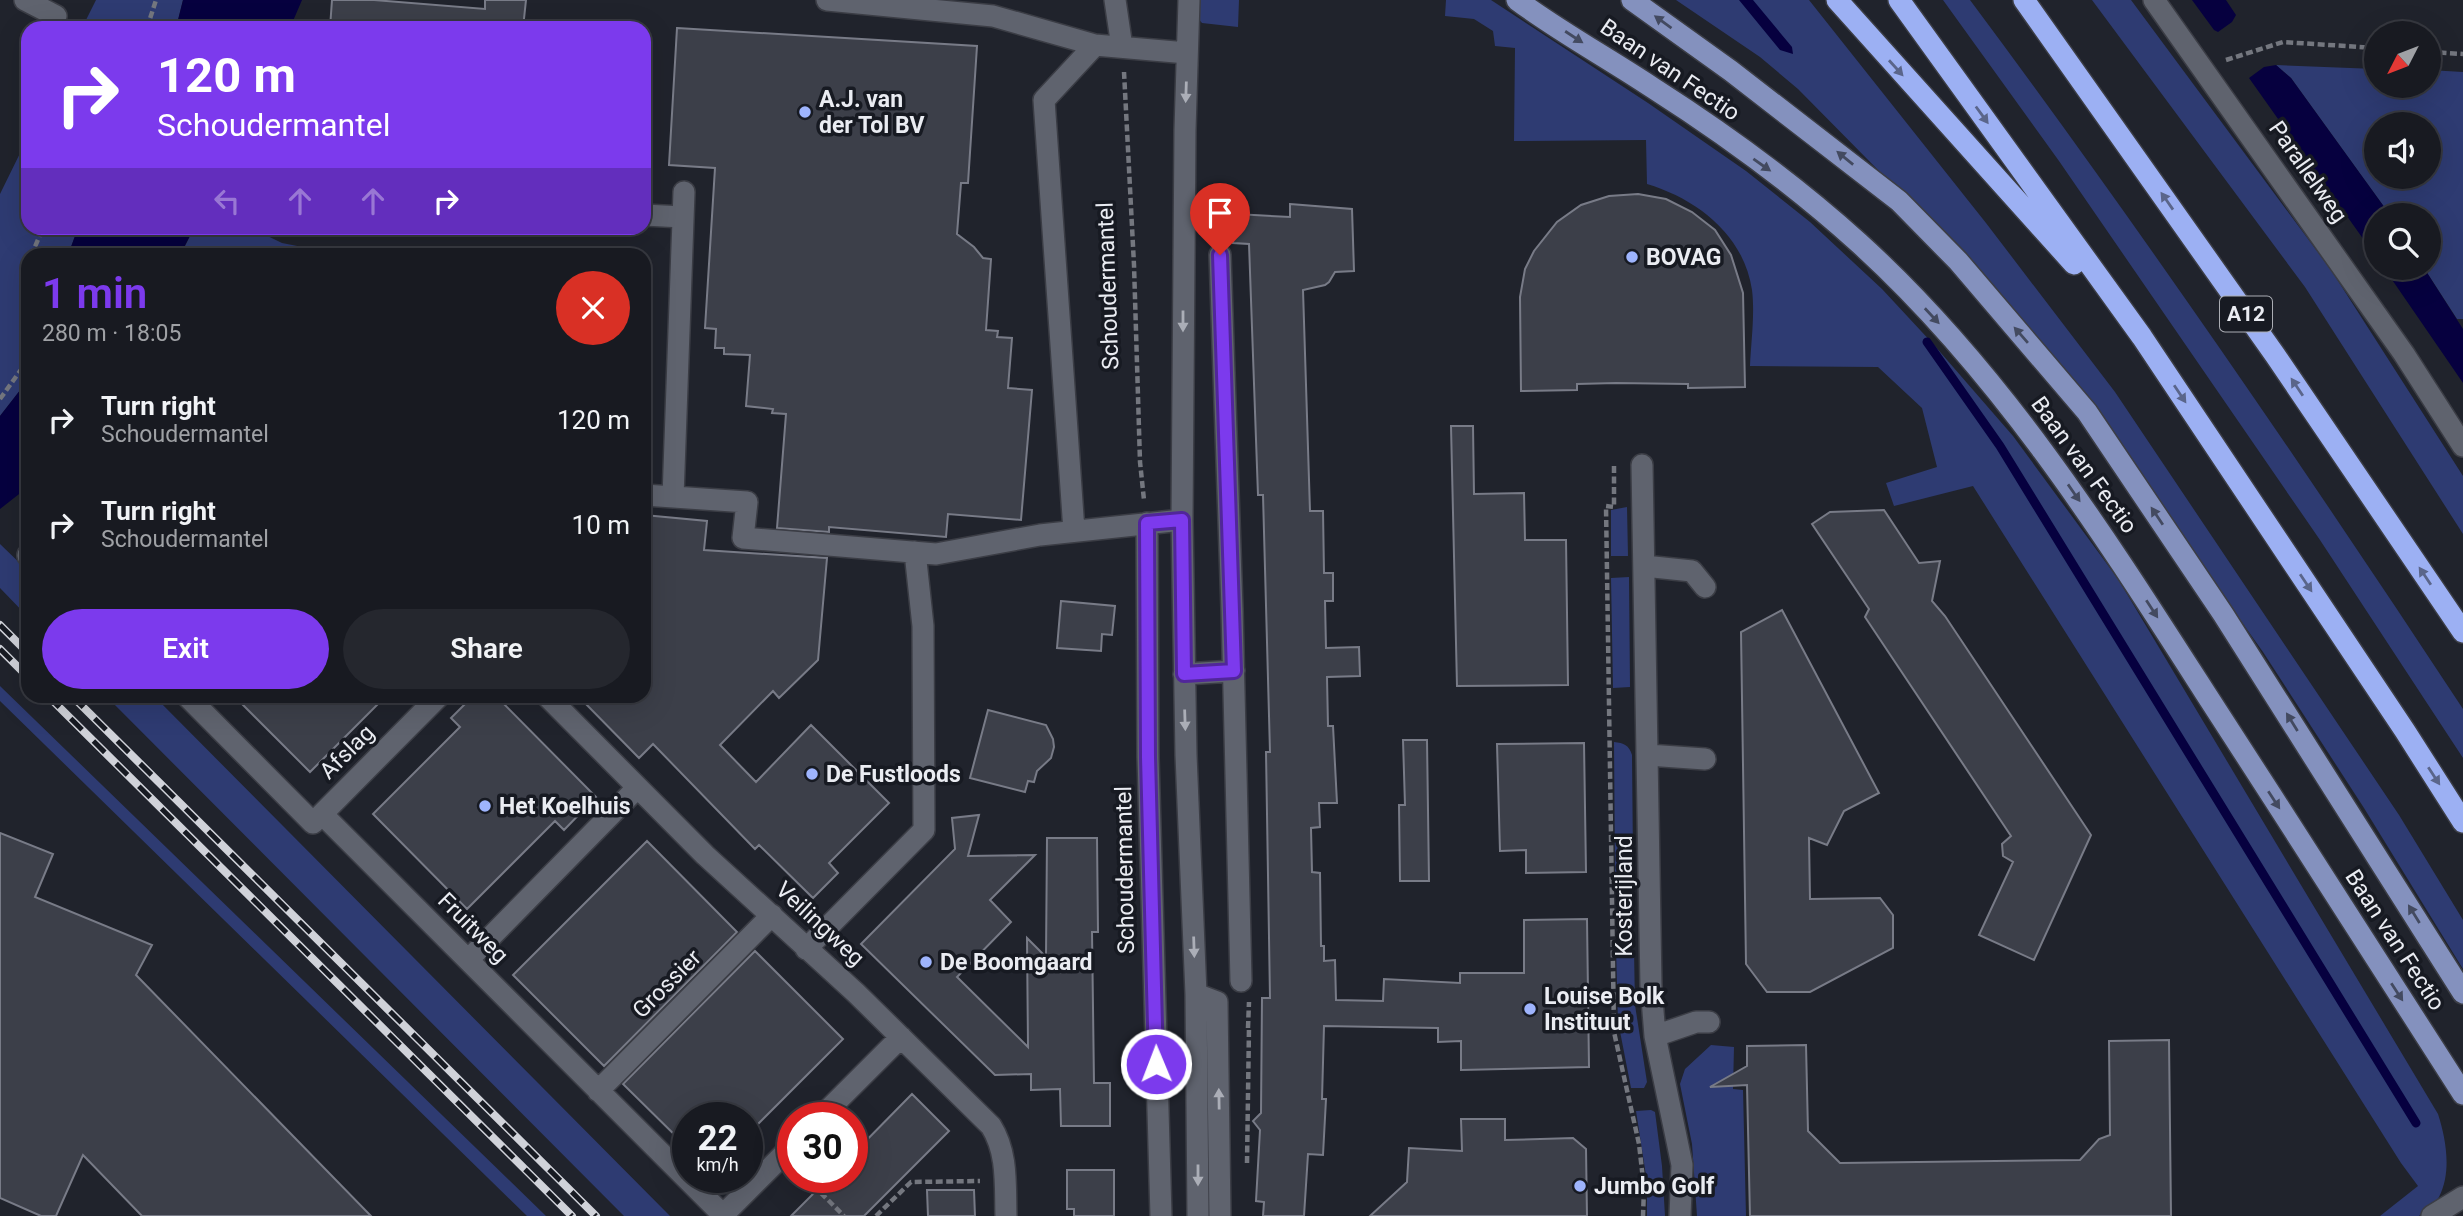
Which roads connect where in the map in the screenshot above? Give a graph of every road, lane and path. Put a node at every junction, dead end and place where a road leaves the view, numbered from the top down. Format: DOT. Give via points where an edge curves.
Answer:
graph roads {
  1 [pos="25,0"];
  2 [pos="156,0"];
  3 [pos="827,0"];
  4 [pos="1115,0"];
  5 [pos="1189,0"];
  6 [pos="1517,0"];
  7 [pos="1632,0"];
  8 [pos="1837,0"];
  9 [pos="1899,0"];
  10 [pos="2024,0"];
  11 [pos="2154,0"];
  12 [pos="56,16"];
  13 [pos="149,21"];
  14 [pos="1095,45"];
  15 [pos="1122,47"];
  16 [pos="2364,47"];
  17 [pos="1187,53"];
  18 [pos="2441,53"];
  19 [pos="2463,54"];
  20 [pos="2202,68"];
  21 [pos="684,192"];
  22 [pos="651,215"];
  23 [pos="682,217"];
  24 [pos="1220,255"];
  25 [pos="2141,337"];
  26 [pos="21,370"];
  27 [pos="0,399"];
  28 [pos="2463,446"];
  29 [pos="1642,465"];
  30 [pos="1614,466"];
  31 [pos="651,495"];
  32 [pos="673,497"];
  33 [pos="1182,520"];
  34 [pos="1147,523"];
  35 [pos="1074,531"];
  36 [pos="915,552"];
  37 [pos="1644,566"];
  38 [pos="1705,587"];
  39 [pos="2463,632"];
  40 [pos="1234,671"];
  41 [pos="1184,674"];
  42 [pos="194,703"];
  43 [pos="432,703"];
  44 [pos="554,703"];
  45 [pos="1648,755"];
  46 [pos="1705,759"];
  47 [pos="637,788"];
  48 [pos="322,814"];
  49 [pos="2463,822"];
  50 [pos="772,915"];
  51 [pos="806,949"];
  52 [pos="467,960"];
  53 [pos="1241,981"];
  54 [pos="2463,993"];
  55 [pos="1196,994"];
  56 [pos="1709,1022"];
  57 [pos="1249,1027"];
  58 [pos="1655,1036"];
  59 [pos="901,1037"];
  60 [pos="598,1091"];
  61 [pos="2463,1094"];
  62 [pos="836,1102"];
  63 [pos="777,1161"];
  64 [pos="1247,1176"];
  65 [pos="1005,1181"];
  66 [pos="821,1193"];
  67 [pos="2463,1197"];
  68 [pos="723,1215"];
  69 [pos="844,1216"];
  70 [pos="876,1216"];
  71 [pos="1006,1216"];
  72 [pos="1161,1216"];
  73 [pos="1198,1216"];
  74 [pos="1220,1216"];
  75 [pos="1643,1216"];
  76 [pos="1680,1216"];
  77 [pos="2432,1216"];
  1 -- 12 [label="street"];
  2 -- 13 [label="path"];
  3 -- 14 [label="street" via="993,16"];
  4 -- 15 [label="street"];
  5 -- 17 [label="street"];
  6 -- 61 [label="main road, Baan van Fectio, one-way" via="1657,90 1783,180 1859,243 1972,359 2115,551"];
  54 -- 7 [label="main road, Baan van Fectio, one-way" via="2230,625 2087,412 1958,261 1899,201"];
  8 -- 25 [label="highway, one-way"];
  9 -- 25 [label="highway, one-way"];
  39 -- 10 [label="highway, A12, one-way" via="2275,355"];
  11 -- 20 [label="street, Parallelweg"];
  14 -- 15 [label="street"];
  14 -- 35 [label="street" via="1044,100"];
  15 -- 17 [label="street"];
  15 -- 34 [label="path, Schoudermantel" via="1140,462"];
  16 -- 20 [label="path" via="2283,42"];
  17 -- 33 [label="street, one-way"];
  18 -- 19 [label="path"];
  20 -- 28 [label="street, Parallelweg" via="2404,354"];
  21 -- 23 [label="street"];
  22 -- 23 [label="street"];
  23 -- 32 [label="street"];
  24 -- 40 [label="street"];
  25 -- 49 [label="highway, one-way"];
  26 -- 27 [label="path"];
  29 -- 37 [label="street, Kosterijland"];
  30 -- 75 [label="path" via="1614,507 1606,506 1614,1032 1639,1144"];
  31 -- 32 [label="street"];
  32 -- 36 [label="street" via="747,502 743,538"];
  33 -- 34 [label="street"];
  33 -- 41 [label="street"];
  34 -- 35 [label="street"];
  34 -- 72 [label="street, Schoudermantel" via="1148,757"];
  35 -- 36 [label="street" via="936,554"];
  36 -- 51 [label="street" via="923,626 924,830"];
  37 -- 38 [label="street" via="1692,571"];
  37 -- 45 [label="street, Kosterijland"];
  40 -- 41 [label="street"];
  40 -- 53 [label="street"];
  41 -- 55 [label="street, one-way"];
  42 -- 48 [label="street" via="313,824"];
  43 -- 48 [label="street, Afslag"];
  44 -- 47 [label="street, Veilingweg"];
  45 -- 46 [label="street"];
  45 -- 58 [label="street, Kosterijland"];
  47 -- 50 [label="street, Veilingweg"];
  47 -- 52 [label="street"];
  48 -- 52 [label="street, Fruitweg"];
  50 -- 51 [label="street, Veilingweg"];
  50 -- 60 [label="street, Grossier"];
  51 -- 59 [label="street, Veilingweg"];
  52 -- 60 [label="street, Fruitweg"];
  55 -- 73 [label="street, one-way"];
  74 -- 55 [label="street, one-way" via="1217,1002"];
  56 -- 58 [label="street"];
  57 -- 64 [label="path"];
  58 -- 76 [label="street, Kosterijland" via="1682,1165"];
  59 -- 62 [label="street"];
  59 -- 65 [label="street, Veilingweg" via="991,1126 1004,1153"];
  60 -- 68 [label="street, Fruitweg"];
  63 -- 68 [label="street"];
  65 -- 70 [label="path" via="911,1182"];
  65 -- 71 [label="street, Veilingweg"];
  66 -- 69 [label="path"];
  67 -- 77 [label="street"];
}
